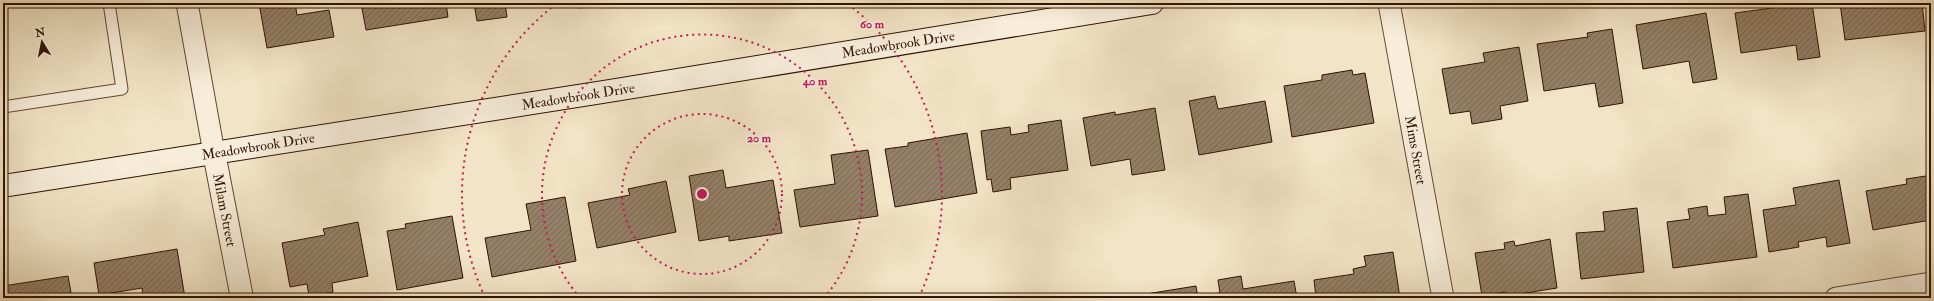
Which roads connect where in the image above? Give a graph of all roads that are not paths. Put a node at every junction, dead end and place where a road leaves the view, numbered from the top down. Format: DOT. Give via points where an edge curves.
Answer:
graph roads {
  1 [pos="109,3"];
  2 [pos="186,3"];
  3 [pos="1152,3"];
  4 [pos="1389,3"];
  5 [pos="3,108"];
  6 [pos="214,153"];
  7 [pos="3,186"];
  8 [pos="1931,283"];
  9 [pos="242,298"];
  10 [pos="1443,298"];
  11 [pos="1836,298"];
  1 -- 5 [label="lane" via="122,88"];
  2 -- 6 [label="street, Milam Street"];
  3 -- 6 [label="main road, Meadowbrook Drive"];
  4 -- 10 [label="street, Mims Street"];
  6 -- 7 [label="main road, Meadowbrook Drive"];
  6 -- 9 [label="main road, Milam Street"];
  8 -- 11 [label="street"];
}
